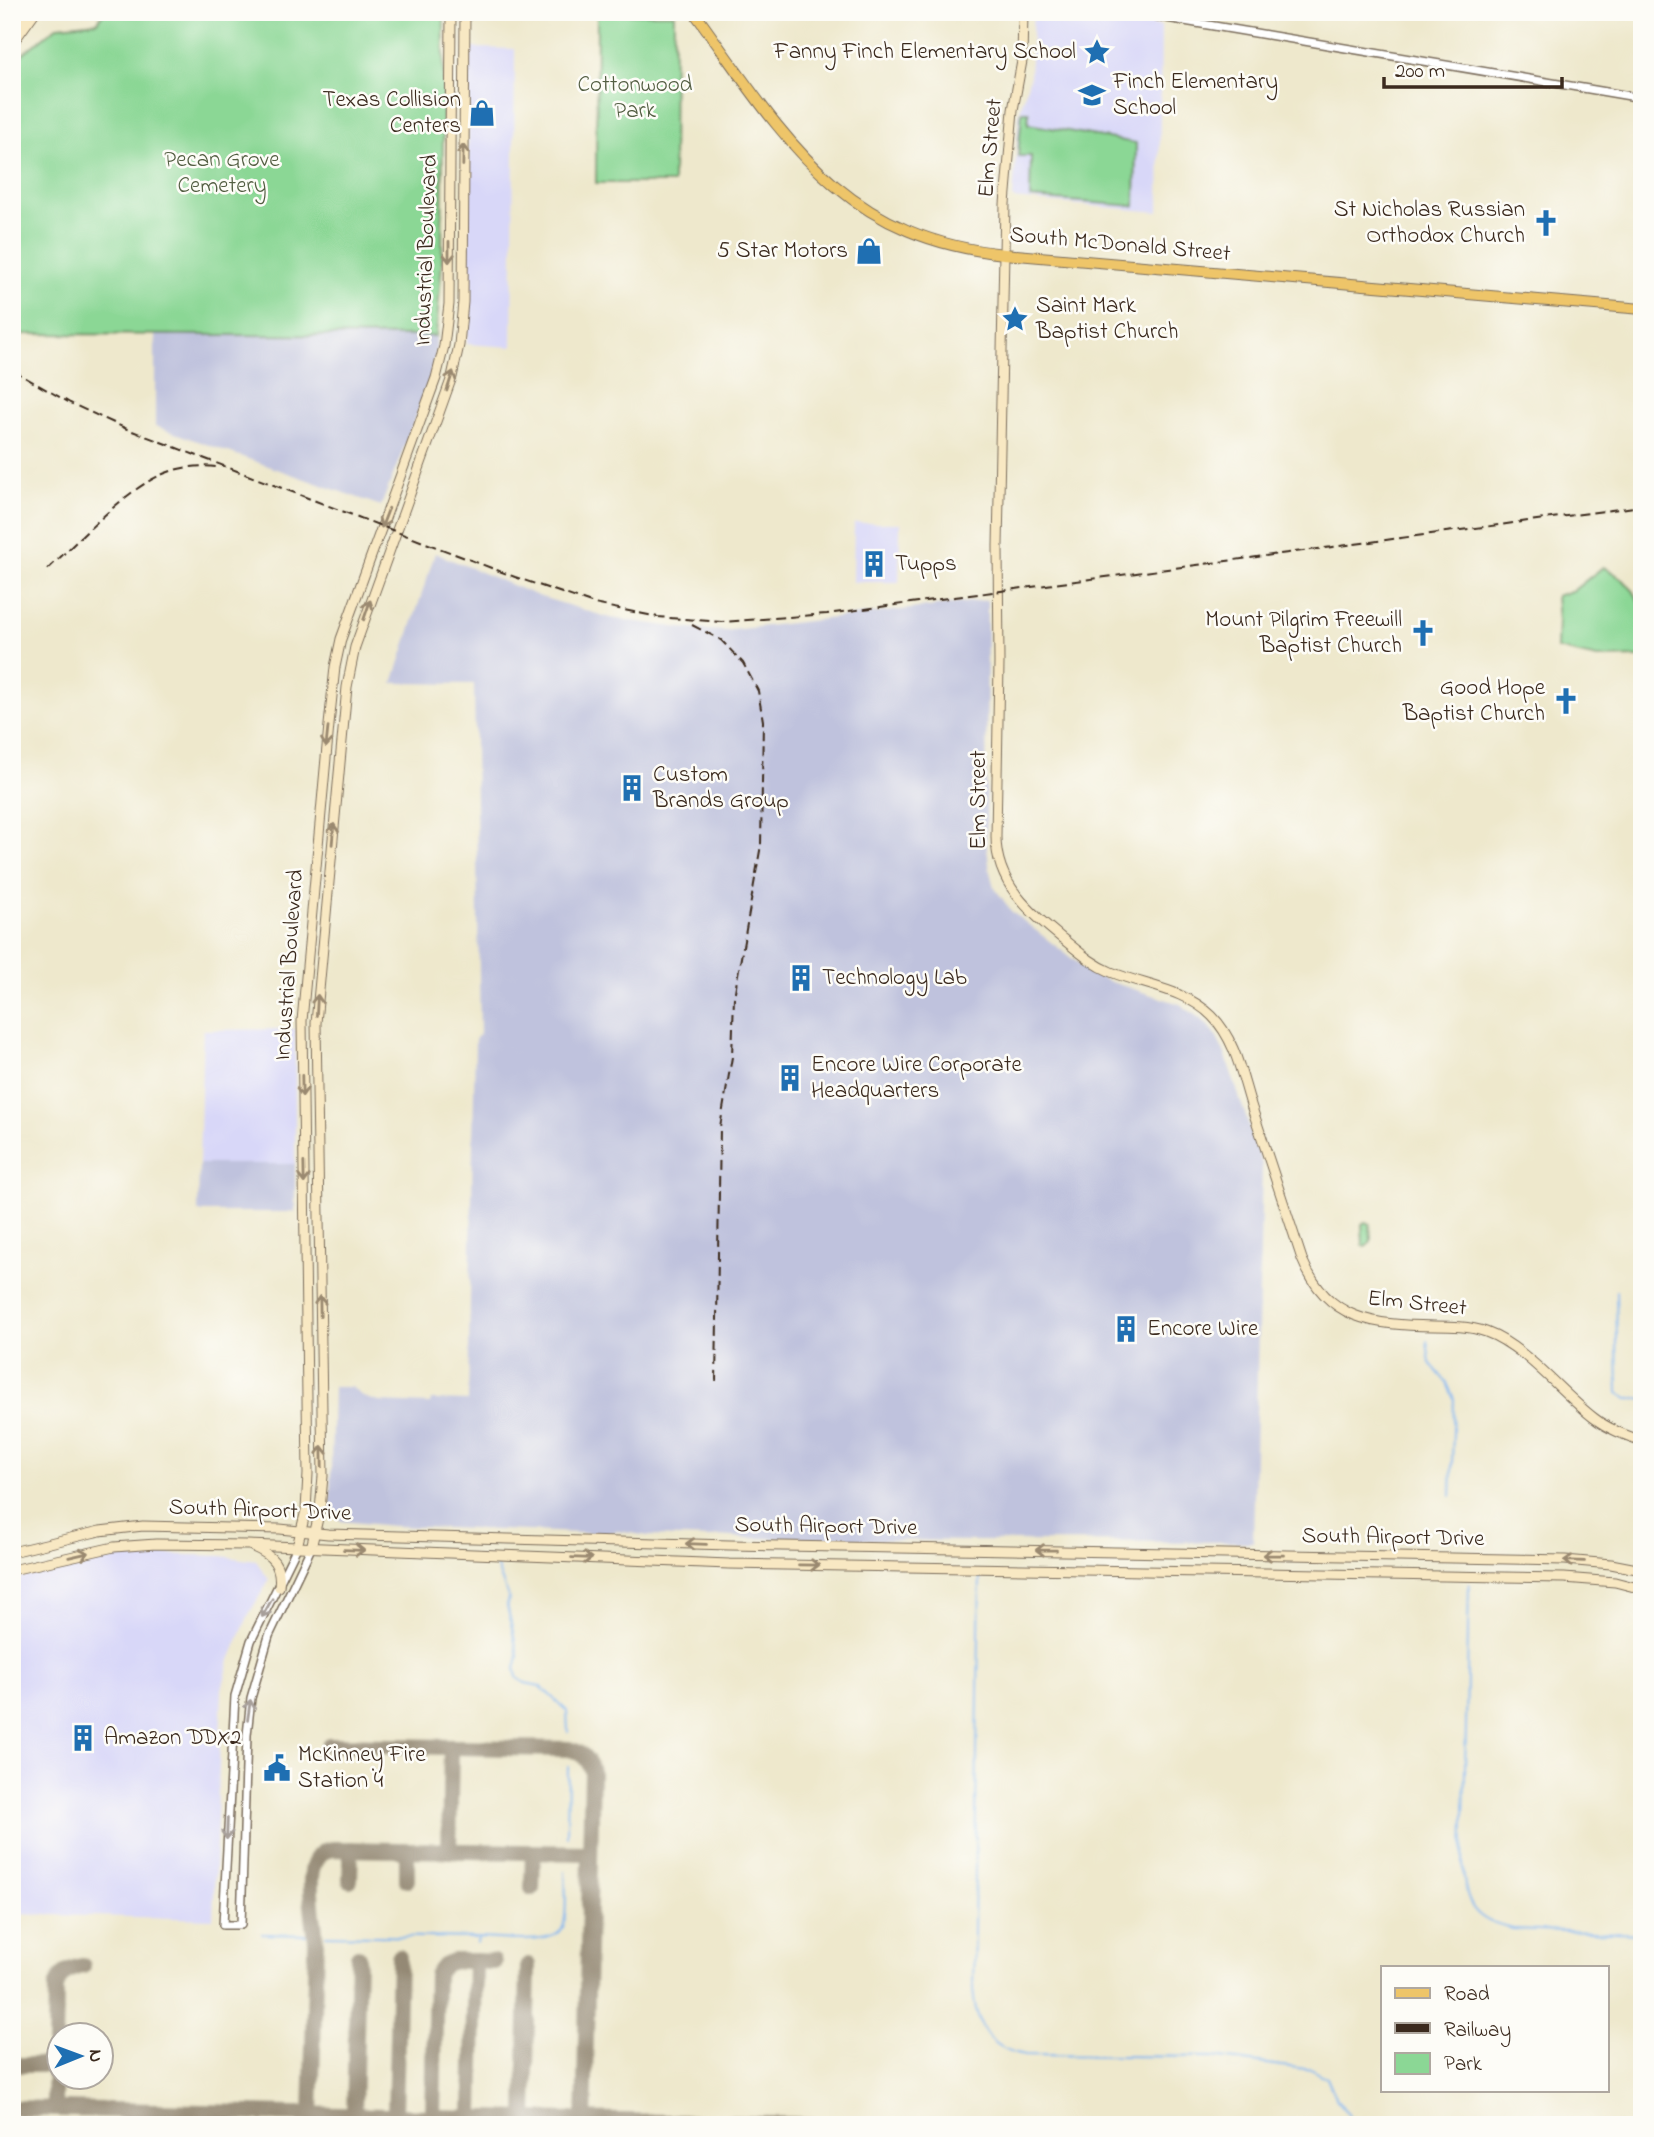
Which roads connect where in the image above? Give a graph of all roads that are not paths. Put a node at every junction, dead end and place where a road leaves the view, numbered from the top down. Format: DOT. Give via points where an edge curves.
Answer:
graph roads {
  1 [pos="26,12"];
  2 [pos="35,12"];
  3 [pos="451,12"];
  4 [pos="465,12"];
  5 [pos="694,12"];
  6 [pos="1023,12"];
  7 [pos="1131,12"];
  8 [pos="12,29"];
  9 [pos="12,44"];
  10 [pos="465,59"];
  11 [pos="450,60"];
  12 [pos="1642,98"];
  13 [pos="450,103"];
  14 [pos="464,103"];
  15 [pos="449,177"];
  16 [pos="463,177"];
  17 [pos="449,195"];
  18 [pos="462,195"];
  19 [pos="1004,254"];
  20 [pos="1642,309"];
  21 [pos="412,443"];
  22 [pos="426,445"];
  23 [pos="409,494"];
  24 [pos="304,1203"];
  25 [pos="318,1203"];
  26 [pos="321,1374"];
  27 [pos="306,1375"];
  28 [pos="1642,1441"];
  29 [pos="162,1525"];
  30 [pos="302,1531"];
  31 [pos="316,1532"];
  32 [pos="161,1544"];
  33 [pos="248,1545"];
  34 [pos="730,1545"];
  35 [pos="297,1547"];
  36 [pos="311,1548"];
  37 [pos="12,1552"];
  38 [pos="729,1564"];
  39 [pos="12,1570"];
  40 [pos="1642,1570"];
  41 [pos="279,1587"];
  42 [pos="1642,1589"];
  1 -- 8 [label="main road"];
  2 -- 9 [label="main road"];
  3 -- 11 [label="main road, Industrial Boulevard"];
  4 -- 10 [label="main road, Industrial Boulevard"];
  5 -- 19 [label="main road, South McDonald Street" via="790,143 843,193 919,235"];
  6 -- 19 [label="main road, Elm Street" via="1022,61 1005,195"];
  7 -- 12 [label="street"];
  10 -- 11 [label="main road"];
  10 -- 14 [label="main road, Industrial Boulevard"];
  11 -- 13 [label="main road, Industrial Boulevard"];
  13 -- 14 [label="main road"];
  13 -- 15 [label="main road, Industrial Boulevard"];
  16 -- 14 [label="main road, Industrial Boulevard, one-way"];
  15 -- 16 [label="main road"];
  15 -- 17 [label="main road, Industrial Boulevard"];
  16 -- 18 [label="main road, Industrial Boulevard"];
  17 -- 18 [label="main road"];
  17 -- 21 [label="main road, Industrial Boulevard, one-way" via="446,335"];
  22 -- 18 [label="main road, Industrial Boulevard, one-way" via="452,377 460,338"];
  19 -- 20 [label="main road, South McDonald Street"];
  19 -- 28 [label="main road, Elm Street" via="996,845 1005,877 1026,907 1087,959 1190,999 1221,1027 1236,1059 1305,1267 1333,1303 1370,1322 1464,1327 1496,1336 1594,1418"];
  21 -- 22 [label="main road"];
  21 -- 23 [label="main road" via="403,482"];
  21 -- 24 [label="main road, Industrial Boulevard, one-way" via="335,667 303,998"];
  22 -- 23 [label="main road, Industrial Boulevard"];
  25 -- 23 [label="main road, Industrial Boulevard, one-way" via="317,1003 348,687 360,631"];
  24 -- 25 [label="main road"];
  24 -- 27 [label="main road, Industrial Boulevard"];
  26 -- 25 [label="main road, Industrial Boulevard, one-way"];
  26 -- 27 [label="main road"];
  31 -- 26 [label="main road, Industrial Boulevard, one-way" via="322,1493"];
  27 -- 30 [label="main road, Industrial Boulevard" via="308,1480"];
  29 -- 30 [label="main road, South Airport Drive"];
  29 -- 32 [label="main road"];
  29 -- 37 [label="main road, South Airport Drive" via="100,1531"];
  30 -- 31 [label="main road, South Airport Drive"];
  30 -- 35 [label="main road, Industrial Boulevard"];
  34 -- 31 [label="main road, South Airport Drive, one-way"];
  31 -- 36 [label="main road, Industrial Boulevard"];
  32 -- 33 [label="main road, South Airport Drive"];
  39 -- 32 [label="main road, South Airport Drive, one-way" via="114,1547"];
  33 -- 35 [label="main road, South Airport Drive"];
  33 -- 41 [label="main road" via="274,1560"];
  34 -- 38 [label="main road"];
  40 -- 34 [label="main road, South Airport Drive, one-way" via="1565,1560"];
  35 -- 36 [label="main road, South Airport Drive"];
  35 -- 41 [label="street, Industrial Boulevard"];
  36 -- 38 [label="main road, South Airport Drive, one-way"];
  41 -- 36 [label="street, Industrial Boulevard, one-way" via="251,1641 235,1696 223,1924 241,1925 251,1698 269,1636"];
  38 -- 42 [label="main road, South Airport Drive, one-way" via="1564,1578"];
}
